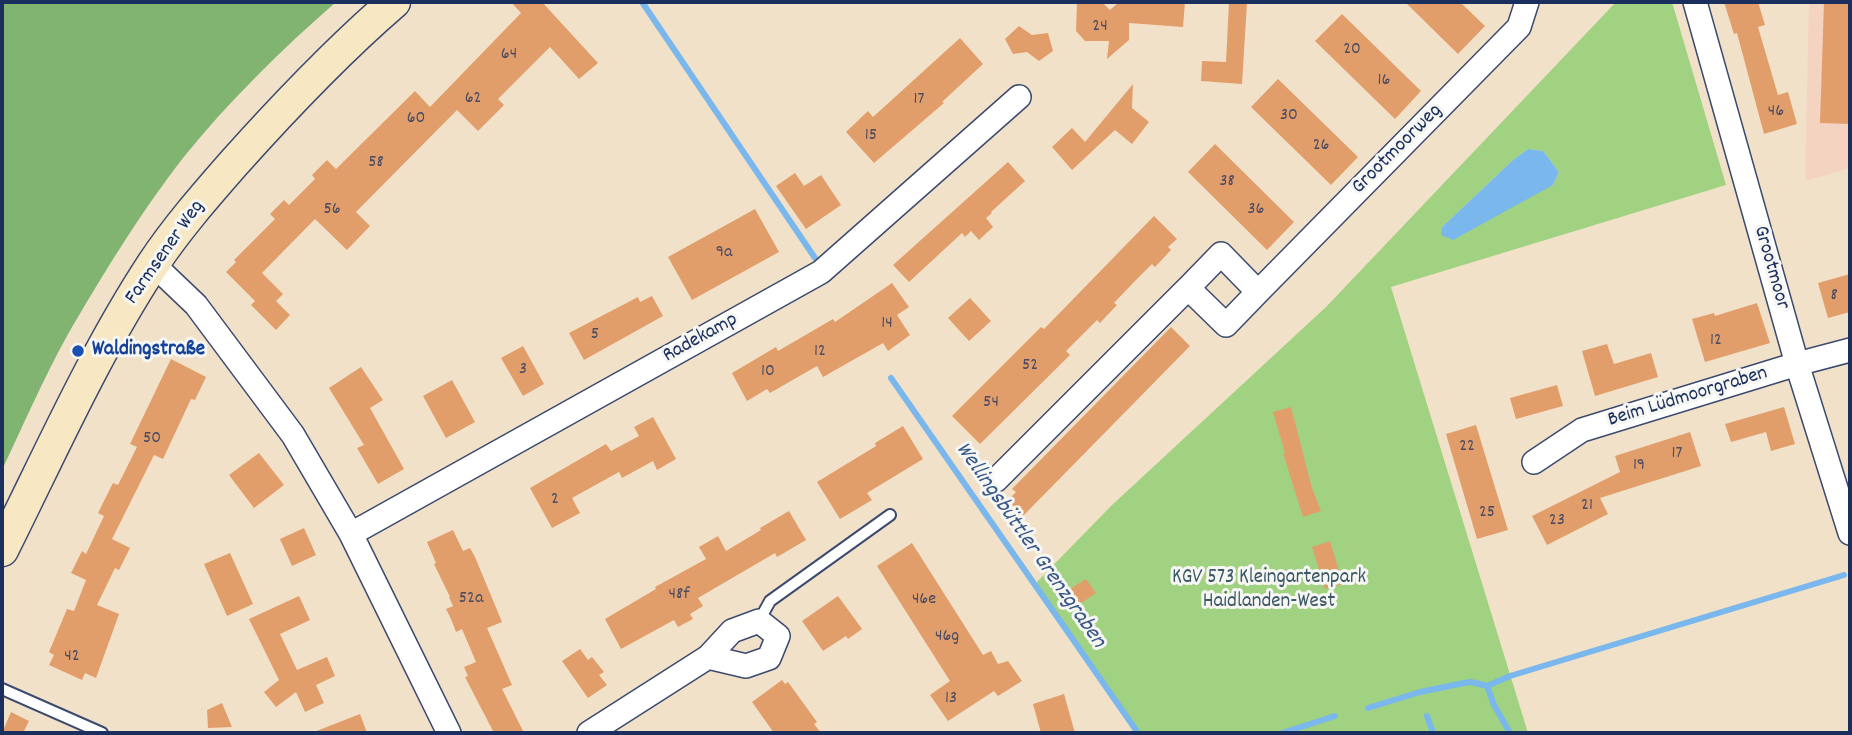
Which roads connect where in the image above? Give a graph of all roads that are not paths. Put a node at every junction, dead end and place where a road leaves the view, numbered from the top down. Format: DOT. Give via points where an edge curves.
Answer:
graph roads {
  1 [pos="394,2"];
  2 [pos="1527,2"];
  3 [pos="1695,2"];
  4 [pos="1019,97"];
  5 [pos="153,264"];
  6 [pos="1188,288"];
  7 [pos="1258,292"];
  8 [pos="1850,350"];
  9 [pos="1797,364"];
  10 [pos="1534,462"];
  11 [pos="996,480"];
  12 [pos="890,515"];
  13 [pos="1850,533"];
  14 [pos="351,534"];
  15 [pos="2,550"];
  16 [pos="759,621"];
  17 [pos="708,657"];
  18 [pos="2,689"];
  19 [pos="102,733"];
  20 [pos="449,733"];
  21 [pos="589,733"];
  1 -- 5 [label="main road, Farmsener Weg" via="269,124"];
  2 -- 7 [label="street, Grootmoorweg" via="1519,27"];
  3 -- 9 [label="street, Grootmoor"];
  4 -- 14 [label="street, Radekamp" via="821,272"];
  5 -- 14 [label="street" via="196,304 293,435"];
  5 -- 15 [label="main road, Farmsener Weg" via="97,360"];
  6 -- 7 [label="street, Grootmoorweg" via="1226,325"];
  6 -- 7 [label="street" via="1221,254"];
  6 -- 11 [label="street"];
  8 -- 9 [label="street, Beim Lüdmoorgraben"];
  9 -- 10 [label="street, Beim Lüdmoorgraben" via="1582,430"];
  9 -- 13 [label="street, Grootmoor"];
  12 -- 16 [label="lane" via="770,601"];
  14 -- 20 [label="street"];
  16 -- 17 [label="street" via="732,631"];
  16 -- 17 [label="street" via="778,636 769,657 746,666"];
  17 -- 21 [label="street"];
  18 -- 19 [label="lane"];
}
